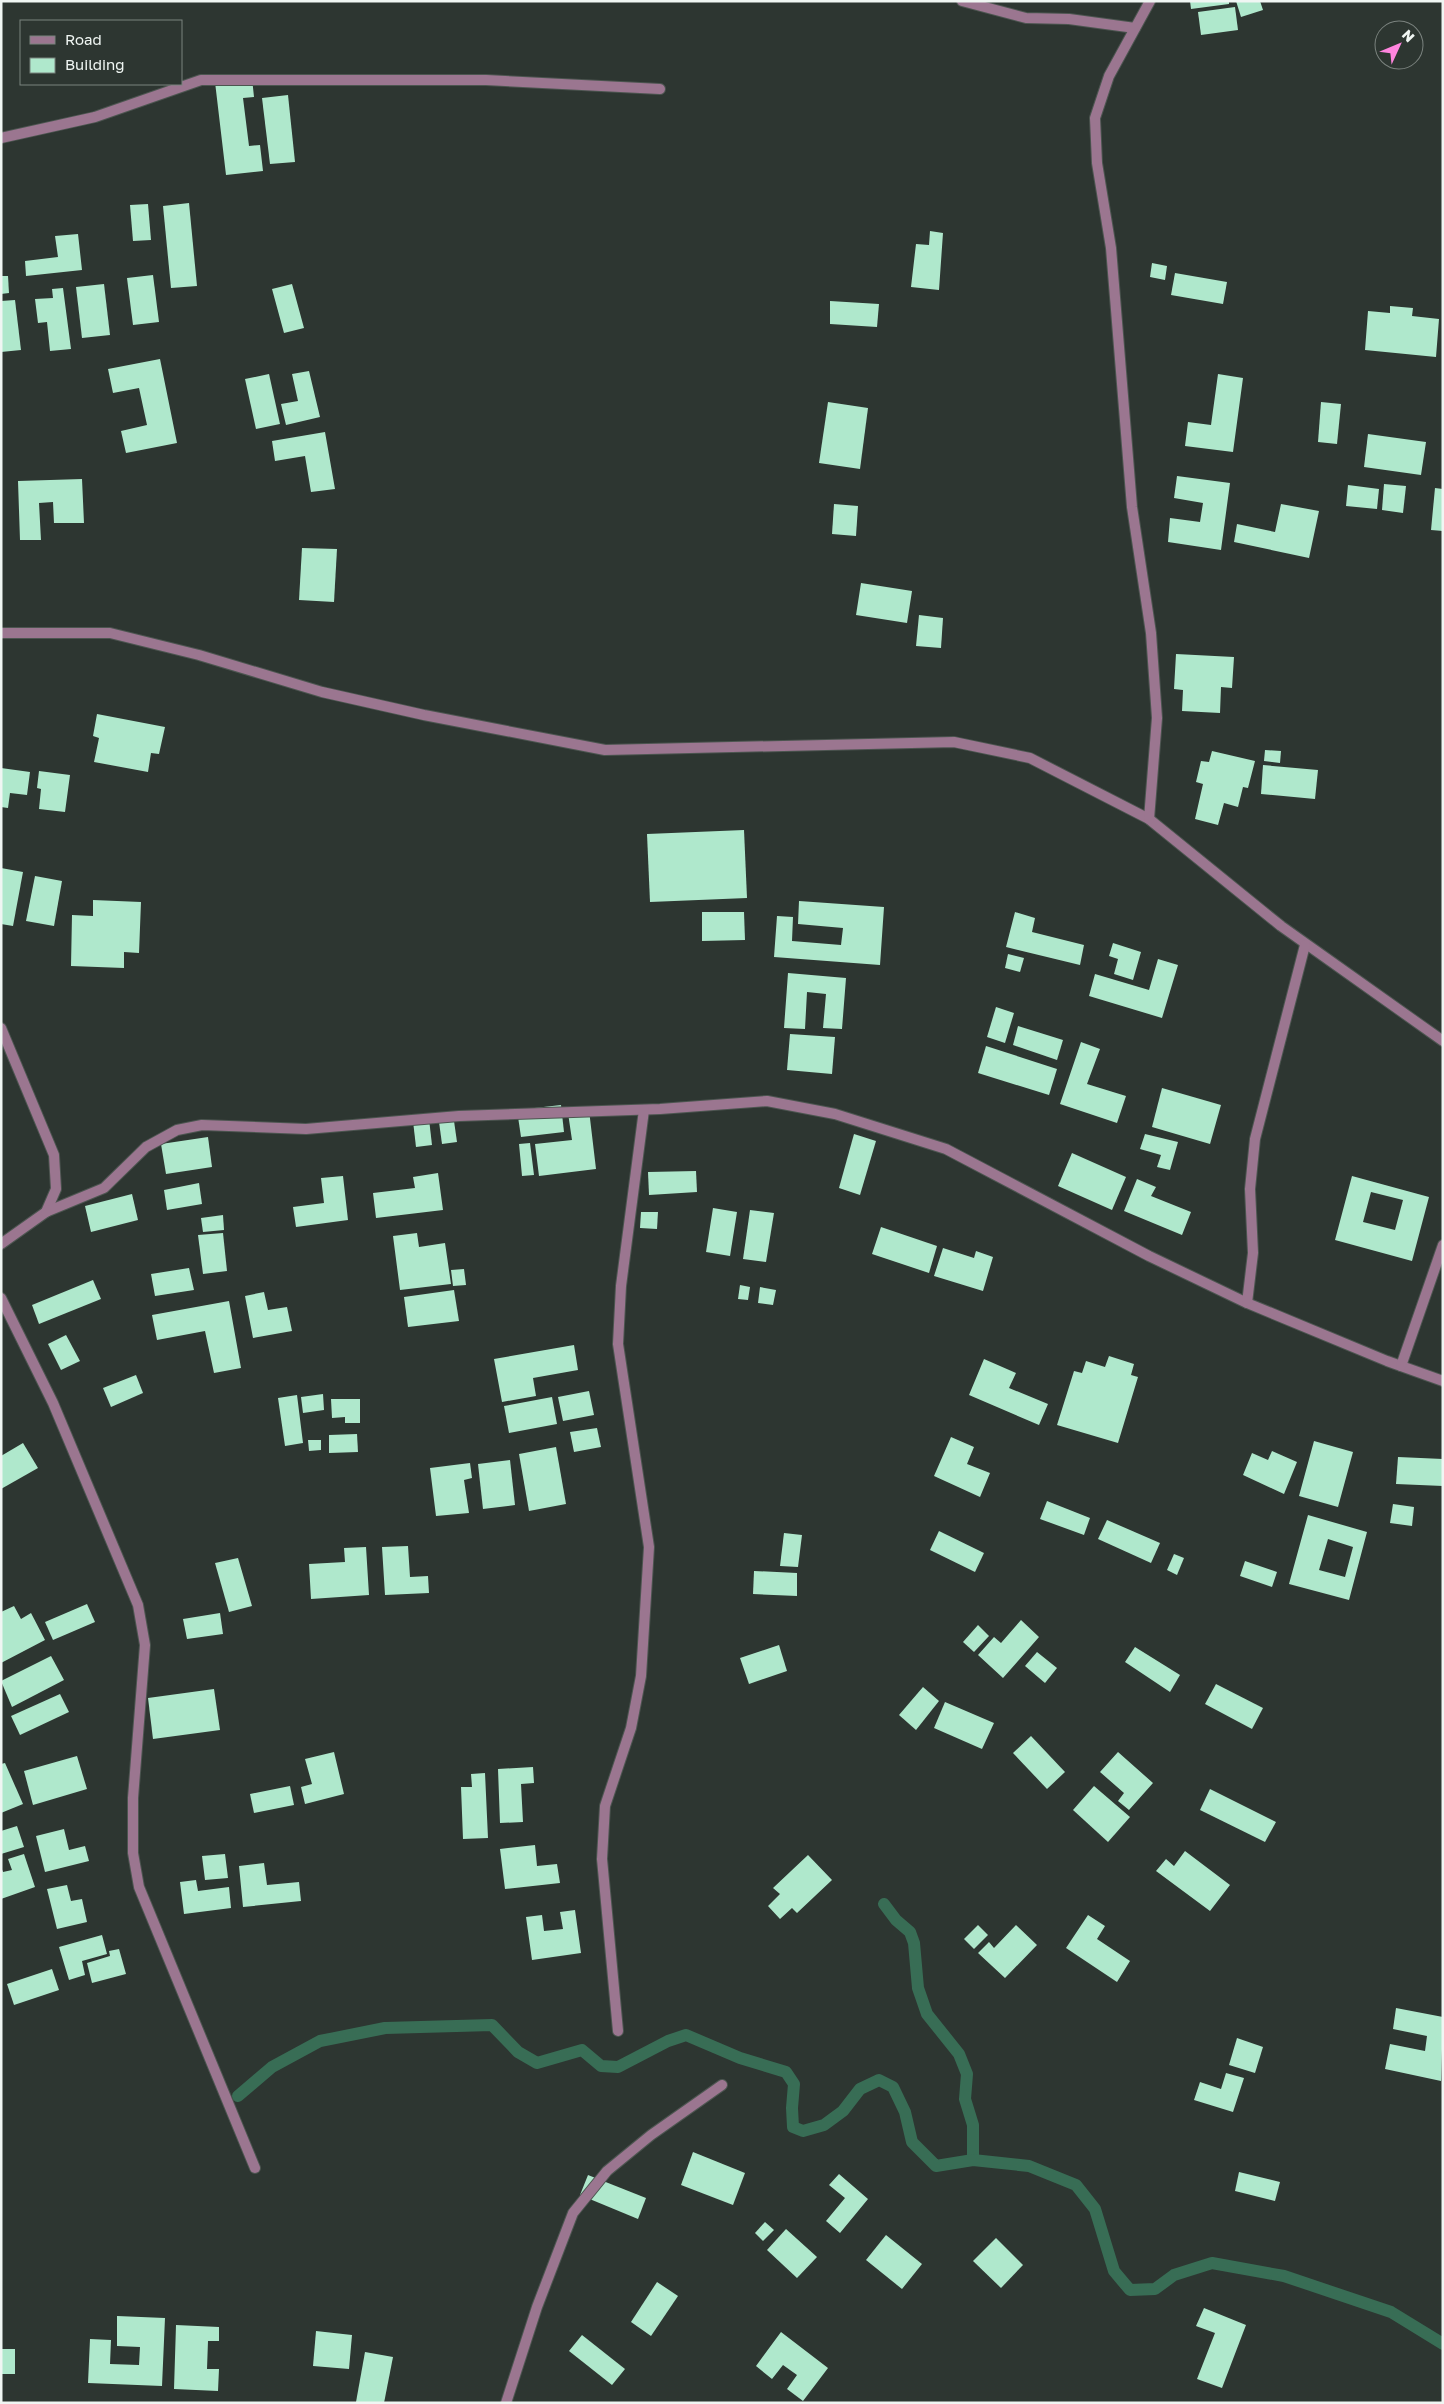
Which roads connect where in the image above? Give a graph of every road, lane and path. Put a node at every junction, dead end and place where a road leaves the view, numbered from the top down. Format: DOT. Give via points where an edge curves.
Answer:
graph roads {
  1 [pos="962,1"];
  2 [pos="1150,1"];
  3 [pos="1135,28"];
  4 [pos="660,89"];
  5 [pos="1,138"];
  6 [pos="1,633"];
  7 [pos="1149,819"];
  8 [pos="1306,945"];
  9 [pos="1,1028"];
  10 [pos="1443,1041"];
  11 [pos="644,1110"];
  12 [pos="46,1212"];
  13 [pos="1,1244"];
  14 [pos="1443,1245"];
  15 [pos="1,1298"];
  16 [pos="1247,1303"];
  17 [pos="1401,1366"];
  18 [pos="1443,1381"];
  19 [pos="618,2031"];
  20 [pos="722,2084"];
  21 [pos="255,2168"];
  22 [pos="506,2403"];
  1 -- 3 [label="street" via="1026,18"];
  2 -- 3 [label="street"];
  3 -- 7 [label="street" via="1109,76 1095,118 1097,163 1112,257 1132,507 1151,633 1157,718"];
  4 -- 5 [label="street" via="486,80 201,80 95,117"];
  6 -- 7 [label="street" via="110,633 199,655 322,692 605,750 954,742 1030,758"];
  7 -- 8 [label="street"];
  8 -- 10 [label="street"];
  8 -- 16 [label="street" via="1255,1139 1250,1189 1253,1253"];
  9 -- 12 [label="street" via="54,1155 56,1189"];
  11 -- 12 [label="street" via="459,1116 306,1129 202,1125 177,1130 146,1147 104,1188"];
  11 -- 16 [label="street" via="766,1102 835,1114 946,1148 1148,1256"];
  11 -- 19 [label="street" via="621,1286 618,1344 648,1556 641,1676 631,1728 605,1806 602,1859"];
  12 -- 13 [label="street"];
  14 -- 17 [label="street"];
  15 -- 21 [label="street" via="54,1403 138,1605 144,1645 133,1798 133,1853 138,1887"];
  16 -- 17 [label="street"];
  17 -- 18 [label="street"];
  20 -- 22 [label="street" via="607,2170 573,2213 537,2307"];
}
